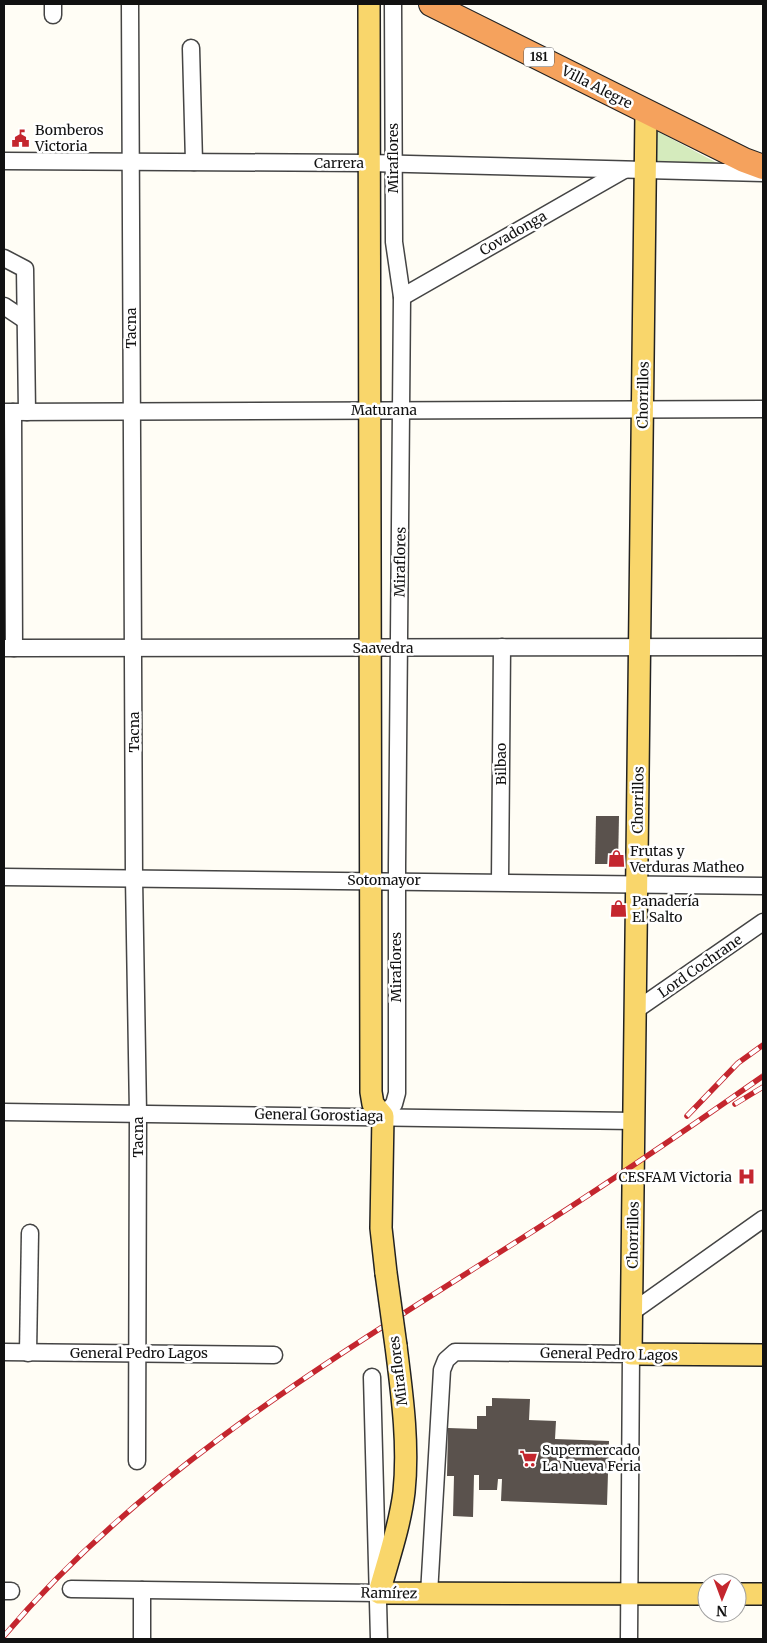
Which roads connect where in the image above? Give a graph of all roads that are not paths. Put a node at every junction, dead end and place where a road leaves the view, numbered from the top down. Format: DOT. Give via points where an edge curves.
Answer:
graph roads {
  1 [pos="130,4"];
  2 [pos="369,4"];
  3 [pos="393,4"];
  4 [pos="431,4"];
  5 [pos="192,48"];
  6 [pos="646,112"];
  7 [pos="4,161"];
  8 [pos="130,162"];
  9 [pos="194,162"];
  10 [pos="369,163"];
  11 [pos="393,164"];
  12 [pos="763,167"];
  13 [pos="635,170"];
  14 [pos="763,173"];
  15 [pos="4,258"];
  16 [pos="402,297"];
  17 [pos="4,306"];
  18 [pos="25,320"];
  19 [pos="643,409"];
  20 [pos="763,409"];
  21 [pos="371,410"];
  22 [pos="402,410"];
  23 [pos="132,411"];
  24 [pos="15,412"];
  25 [pos="398,647"];
  26 [pos="502,647"];
  27 [pos="640,647"];
  28 [pos="763,647"];
  29 [pos="9,648"];
  30 [pos="133,648"];
  31 [pos="370,648"];
  32 [pos="4,877"];
  33 [pos="134,878"];
  34 [pos="370,880"];
  35 [pos="396,880"];
  36 [pos="500,881"];
  37 [pos="638,883"];
  38 [pos="763,886"];
  39 [pos="763,922"];
  40 [pos="636,1010"];
  41 [pos="4,1112"];
  42 [pos="138,1113"];
  43 [pos="383,1116"];
  44 [pos="635,1121"];
  45 [pos="763,1219"];
  46 [pos="30,1233"];
  47 [pos="632,1312"];
  48 [pos="4,1352"];
  49 [pos="138,1352"];
  50 [pos="28,1353"];
  51 [pos="631,1354"];
  52 [pos="274,1355"];
  53 [pos="763,1355"];
  54 [pos="372,1377"];
  55 [pos="137,1461"];
  56 [pos="71,1589"];
  57 [pos="142,1590"];
  58 [pos="379,1593"];
  59 [pos="429,1594"];
  60 [pos="629,1594"];
  61 [pos="697,1594"];
  62 [pos="747,1594"];
  63 [pos="763,1594"];
  64 [pos="142,1639"];
  65 [pos="379,1639"];
  66 [pos="629,1639"];
  1 -- 8 [label="street, Tacna"];
  2 -- 10 [label="main road, Miraflores"];
  3 -- 11 [label="street, Miraflores"];
  4 -- 6 [label="highway, Villa Alegre / 181"];
  5 -- 9 [label="street"];
  6 -- 12 [label="highway, Villa Alegre / 181"];
  6 -- 13 [label="main road, Chorrillos"];
  7 -- 8 [label="street, Carrera"];
  8 -- 9 [label="street, Carrera"];
  8 -- 23 [label="street, Tacna"];
  9 -- 10 [label="street, Carrera"];
  10 -- 11 [label="street, Carrera"];
  10 -- 21 [label="main road, Miraflores"];
  11 -- 13 [label="street, Carrera"];
  11 -- 16 [label="street, Miraflores" via="394,242"];
  13 -- 14 [label="street, Carrera"];
  13 -- 16 [label="street, Covadonga"];
  13 -- 19 [label="main road, Chorrillos"];
  15 -- 18 [label="street" via="25,268"];
  16 -- 22 [label="street, Miraflores"];
  17 -- 18 [label="street"];
  18 -- 24 [label="street"];
  19 -- 20 [label="street, Maturana"];
  19 -- 22 [label="street, Maturana"];
  19 -- 27 [label="main road, Chorrillos"];
  21 -- 22 [label="street, Maturana"];
  21 -- 23 [label="street, Maturana"];
  21 -- 31 [label="main road, Miraflores"];
  22 -- 25 [label="street, Miraflores"];
  23 -- 24 [label="street, Maturana"];
  23 -- 30 [label="street, Tacna"];
  24 -- 29 [label="street"];
  25 -- 26 [label="street, Saavedra"];
  25 -- 31 [label="street, Saavedra"];
  25 -- 35 [label="street, Miraflores"];
  26 -- 27 [label="street, Saavedra"];
  26 -- 36 [label="street, Bilbao"];
  27 -- 28 [label="street, Saavedra"];
  27 -- 37 [label="main road, Chorrillos"];
  29 -- 30 [label="street, Saavedra"];
  30 -- 31 [label="street, Saavedra"];
  30 -- 33 [label="street, Tacna"];
  31 -- 34 [label="main road, Miraflores"];
  32 -- 33 [label="street, Sotomayor"];
  33 -- 34 [label="street, Sotomayor"];
  33 -- 42 [label="street, Tacna"];
  34 -- 35 [label="street, Sotomayor"];
  34 -- 43 [label="main road, Miraflores" via="371,1092 373,1104"];
  35 -- 36 [label="street, Sotomayor"];
  35 -- 43 [label="street, Miraflores" via="397,1093 394,1104"];
  36 -- 37 [label="street, Sotomayor"];
  37 -- 38 [label="street, Sotomayor"];
  37 -- 40 [label="main road, Chorrillos"];
  39 -- 40 [label="street, Lord Cochrane"];
  40 -- 44 [label="main road, Chorrillos"];
  41 -- 42 [label="street, General Gorostiaga"];
  42 -- 43 [label="street, General Gorostiaga"];
  42 -- 49 [label="street, Tacna"];
  43 -- 44 [label="street, General Gorostiaga"];
  43 -- 58 [label="main road, Miraflores, bridge" via="381,1228 403,1407 405,1473 400,1513"];
  44 -- 47 [label="main road, Chorrillos"];
  45 -- 47 [label="street"];
  46 -- 50 [label="street"];
  47 -- 51 [label="main road, Chorrillos"];
  48 -- 50 [label="street, General Pedro Lagos"];
  49 -- 50 [label="street, General Pedro Lagos"];
  49 -- 52 [label="street, General Pedro Lagos"];
  49 -- 55 [label="street, Tacna"];
  51 -- 53 [label="main road, General Pedro Lagos"];
  51 -- 59 [label="street, General Pedro Lagos" via="455,1352 446,1360 442,1370"];
  51 -- 60 [label="street, Chorrillos"];
  54 -- 58 [label="street, Miraflores"];
  56 -- 57 [label="street, Ramírez"];
  57 -- 58 [label="street, Ramírez"];
  57 -- 64 [label="street"];
  58 -- 59 [label="main road, Ramírez"];
  58 -- 65 [label="street, Miraflores"];
  59 -- 60 [label="main road, Ramírez"];
  60 -- 61 [label="main road, Ramírez"];
  60 -- 66 [label="street, Chorrillos"];
  62 -- 63 [label="main road"];
}
